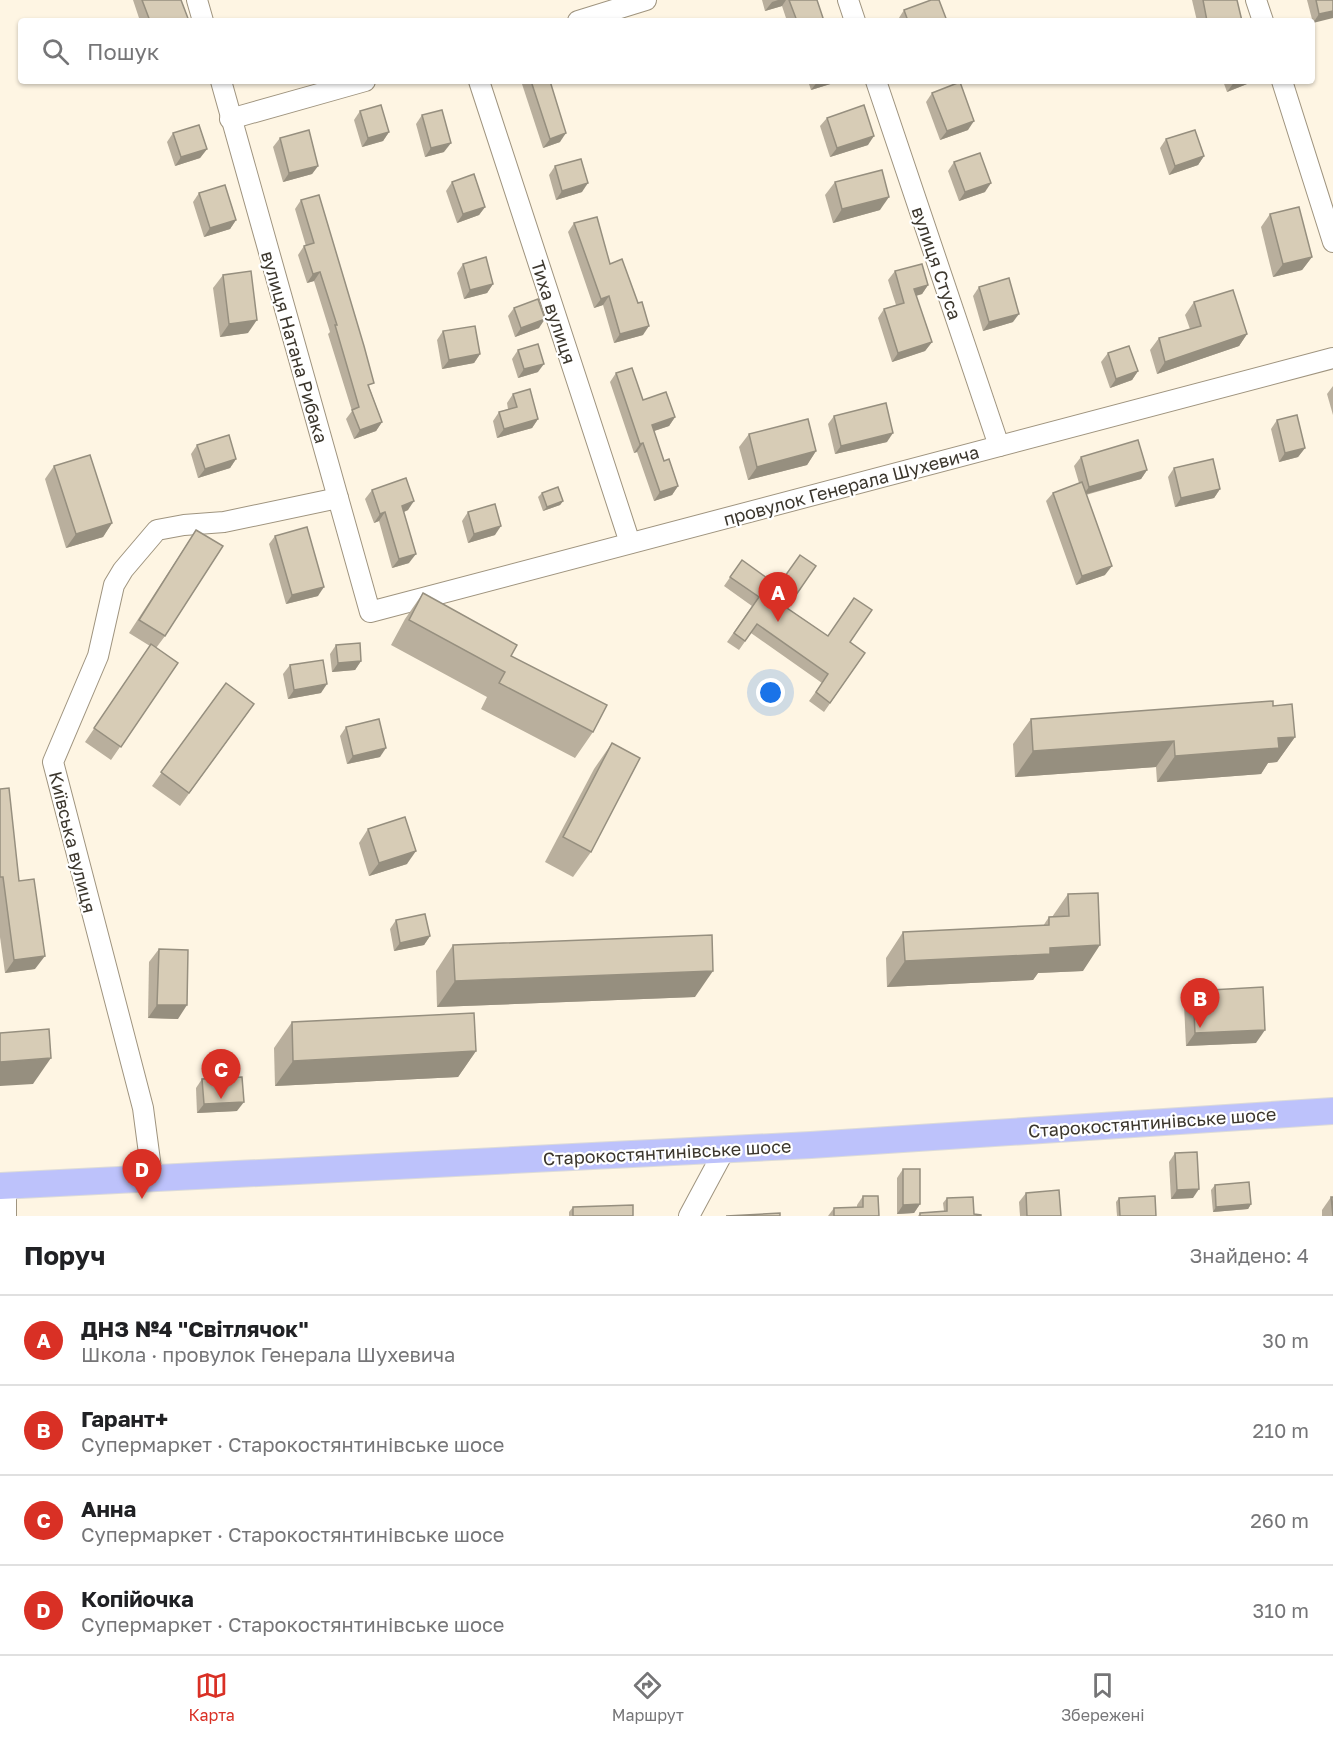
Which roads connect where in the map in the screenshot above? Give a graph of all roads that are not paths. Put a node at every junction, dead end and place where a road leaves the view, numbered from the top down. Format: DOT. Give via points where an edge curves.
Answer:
graph roads {
  1 [pos="197,0"];
  2 [pos="646,0"];
  3 [pos="848,0"];
  4 [pos="1256,0"];
  5 [pos="202,18"];
  6 [pos="588,18"];
  7 [pos="854,18"];
  8 [pos="1262,18"];
  9 [pos="222,84"];
  10 [pos="354,84"];
  11 [pos="479,84"];
  12 [pos="877,84"];
  13 [pos="1283,84"];
  14 [pos="230,119"];
  15 [pos="1333,242"];
  16 [pos="1333,358"];
  17 [pos="999,446"];
  18 [pos="338,498"];
  19 [pos="630,543"];
  20 [pos="370,612"];
  21 [pos="1333,1111"];
  22 [pos="725,1149"];
  23 [pos="152,1176"];
  24 [pos="3,1186"];
  25 [pos="6,1216"];
  26 [pos="689,1216"];
  1 -- 5 [label="street"];
  2 -- 6 [label="street"];
  3 -- 7 [label="street"];
  4 -- 8 [label="street"];
  9 -- 14 [label="street, вулиця Натана Рибака"];
  10 -- 14 [label="street"];
  11 -- 19 [label="street, Тиха вулиця"];
  12 -- 17 [label="street, вулиця Стуса"];
  13 -- 15 [label="street"];
  14 -- 18 [label="street, вулиця Натана Рибака"];
  16 -- 17 [label="street, провулок Генерала Шухевича"];
  17 -- 19 [label="street, провулок Генерала Шухевича"];
  18 -- 20 [label="street, вулиця Натана Рибака"];
  18 -- 23 [label="street, Київська вулиця" via="224,522 157,530 114,585 98,656 53,762 143,1108"];
  19 -- 20 [label="street, провулок Генерала Шухевича"];
  21 -- 22 [label="main road, Старокостянтинівське шосе"];
  22 -- 23 [label="main road, Старокостянтинівське шосе"];
  22 -- 26 [label="street"];
  23 -- 24 [label="main road, Старокостянтинівське шосе"];
  24 -- 25 [label="street"];
}
